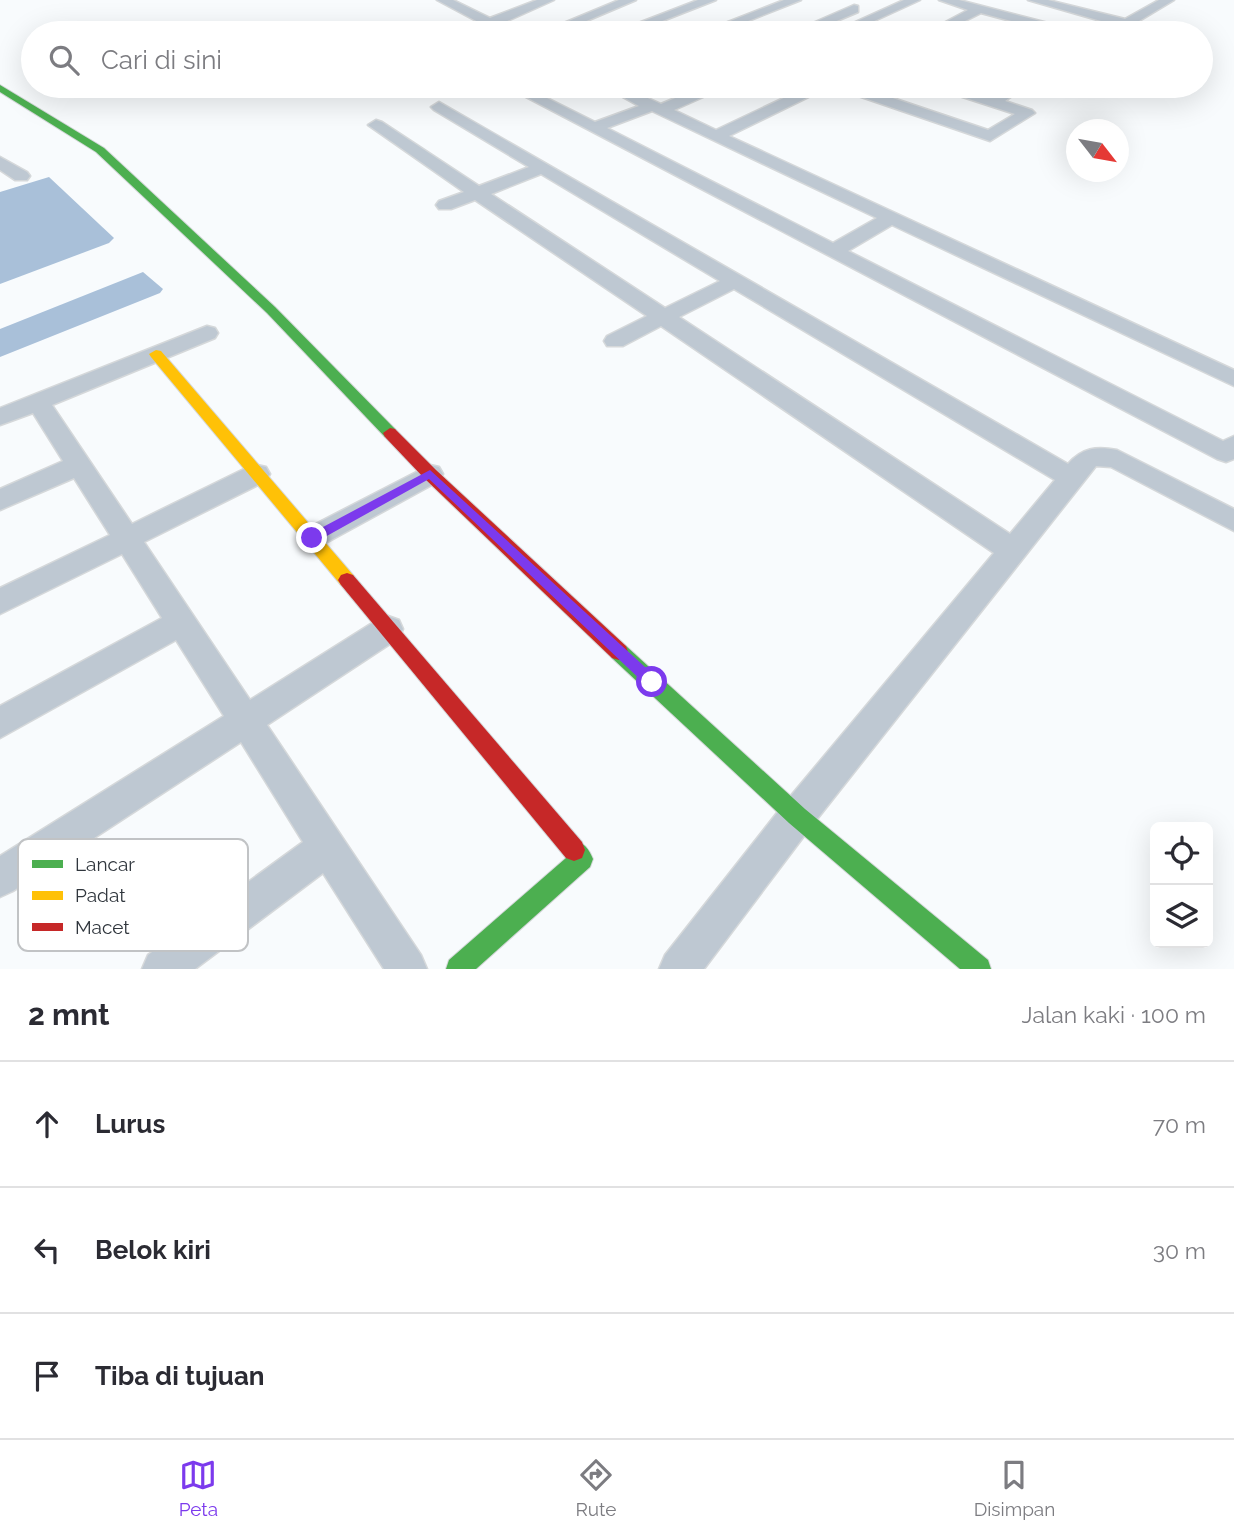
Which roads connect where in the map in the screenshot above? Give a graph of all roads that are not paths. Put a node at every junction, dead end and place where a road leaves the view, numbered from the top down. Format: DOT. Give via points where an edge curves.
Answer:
graph roads {
  1 [pos="443,0"];
  2 [pos="474,0"];
  3 [pos="548,0"];
  4 [pos="630,0"];
  5 [pos="710,0"];
  6 [pos="795,0"];
  7 [pos="914,0"];
  8 [pos="945,0"];
  9 [pos="1034,0"];
  10 [pos="1082,0"];
  11 [pos="1168,0"];
  12 [pos="859,2"];
  13 [pos="457,7"];
  14 [pos="1066,8"];
  15 [pos="602,9"];
  16 [pos="980,9"];
  17 [pos="888,11"];
  18 [pos="632,20"];
  19 [pos="476,21"];
  20 [pos="504,21"];
  21 [pos="576,21"];
  22 [pos="739,21"];
  23 [pos="821,21"];
  24 [pos="865,21"];
  25 [pos="956,21"];
  26 [pos="1023,21"];
  27 [pos="1116,21"];
  28 [pos="1132,21"];
  29 [pos="0,88"];
  30 [pos="535,98"];
  31 [pos="636,98"];
  32 [pos="684,98"];
  33 [pos="795,98"];
  34 [pos="878,98"];
  35 [pos="980,98"];
  36 [pos="999,98"];
  37 [pos="992,102"];
  38 [pos="439,107"];
  39 [pos="657,108"];
  40 [pos="376,125"];
  41 [pos="594,128"];
  42 [pos="716,136"];
  43 [pos="0,163"];
  44 [pos="542,167"];
  45 [pos="20,176"];
  46 [pos="477,192"];
  47 [pos="445,205"];
  48 [pos="891,218"];
  49 [pos="833,251"];
  50 [pos="735,281"];
  51 [pos="663,317"];
  52 [pos="207,333"];
  53 [pos="615,341"];
  54 [pos="156,354"];
  55 [pos="1234,379"];
  56 [pos="38,402"];
  57 [pos="0,417"];
  58 [pos="1234,445"];
  59 [pos="78,465"];
  60 [pos="257,474"];
  61 [pos="430,474"];
  62 [pos="1071,478"];
  63 [pos="0,500"];
  64 [pos="1234,521"];
  65 [pos="312,538"];
  66 [pos="127,539"];
  67 [pos="1013,550"];
  68 [pos="0,602"];
  69 [pos="181,622"];
  70 [pos="388,629"];
  71 [pos="245,721"];
  72 [pos="0,723"];
  73 [pos="797,816"];
  74 [pos="61,839"];
  75 [pos="327,847"];
  76 [pos="18,866"];
  77 [pos="0,878"];
  78 [pos="248,905"];
  79 [pos="186,951"];
  80 [pos="162,969"];
  81 [pos="407,969"];
  82 [pos="458,969"];
  83 [pos="679,969"];
  84 [pos="978,969"];
  1 -- 13 [label="street"];
  2 -- 13 [label="street"];
  3 -- 20 [label="street"];
  4 -- 15 [label="street"];
  5 -- 18 [label="street"];
  6 -- 22 [label="street"];
  7 -- 17 [label="street"];
  8 -- 16 [label="street"];
  9 -- 14 [label="street"];
  10 -- 14 [label="street"];
  11 -- 28 [label="street"];
  12 -- 17 [label="street"];
  12 -- 23 [label="street"];
  13 -- 19 [label="street"];
  14 -- 27 [label="street"];
  15 -- 18 [label="street"];
  15 -- 21 [label="street"];
  16 -- 25 [label="street"];
  16 -- 26 [label="street"];
  17 -- 24 [label="street"];
  29 -- 61 [label="street" via="100,150 271,310"];
  30 -- 41 [label="street"];
  31 -- 39 [label="street"];
  32 -- 39 [label="street"];
  33 -- 42 [label="street"];
  34 -- 37 [label="street" via="990,136 1027,113"];
  35 -- 37 [label="street"];
  36 -- 37 [label="street"];
  38 -- 44 [label="street"];
  39 -- 41 [label="street"];
  39 -- 42 [label="street"];
  40 -- 46 [label="street"];
  41 -- 49 [label="street"];
  42 -- 48 [label="street"];
  43 -- 45 [label="street"];
  44 -- 46 [label="street"];
  44 -- 50 [label="street"];
  46 -- 47 [label="street"];
  46 -- 51 [label="street"];
  48 -- 49 [label="street"];
  48 -- 55 [label="street"];
  49 -- 58 [label="street" via="1226,453"];
  50 -- 51 [label="street"];
  50 -- 62 [label="street"];
  51 -- 53 [label="street"];
  51 -- 67 [label="street"];
  52 -- 54 [label="street"];
  54 -- 56 [label="street"];
  54 -- 60 [label="street"];
  56 -- 57 [label="street"];
  56 -- 59 [label="street"];
  59 -- 63 [label="street"];
  59 -- 66 [label="street"];
  60 -- 65 [label="street"];
  60 -- 66 [label="street"];
  61 -- 65 [label="street"];
  61 -- 73 [label="street"];
  62 -- 64 [label="street" via="1087,459 1117,459"];
  62 -- 67 [label="street"];
  65 -- 70 [label="street"];
  66 -- 68 [label="street"];
  66 -- 69 [label="street"];
  67 -- 73 [label="street"];
  69 -- 71 [label="street"];
  69 -- 72 [label="street"];
  70 -- 71 [label="street"];
  70 -- 82 [label="street" via="582,859"];
  71 -- 74 [label="street"];
  71 -- 75 [label="street"];
  73 -- 83 [label="street"];
  73 -- 84 [label="street"];
  75 -- 78 [label="street"];
  75 -- 81 [label="street"];
  76 -- 77 [label="street"];
  79 -- 80 [label="street"];
}
